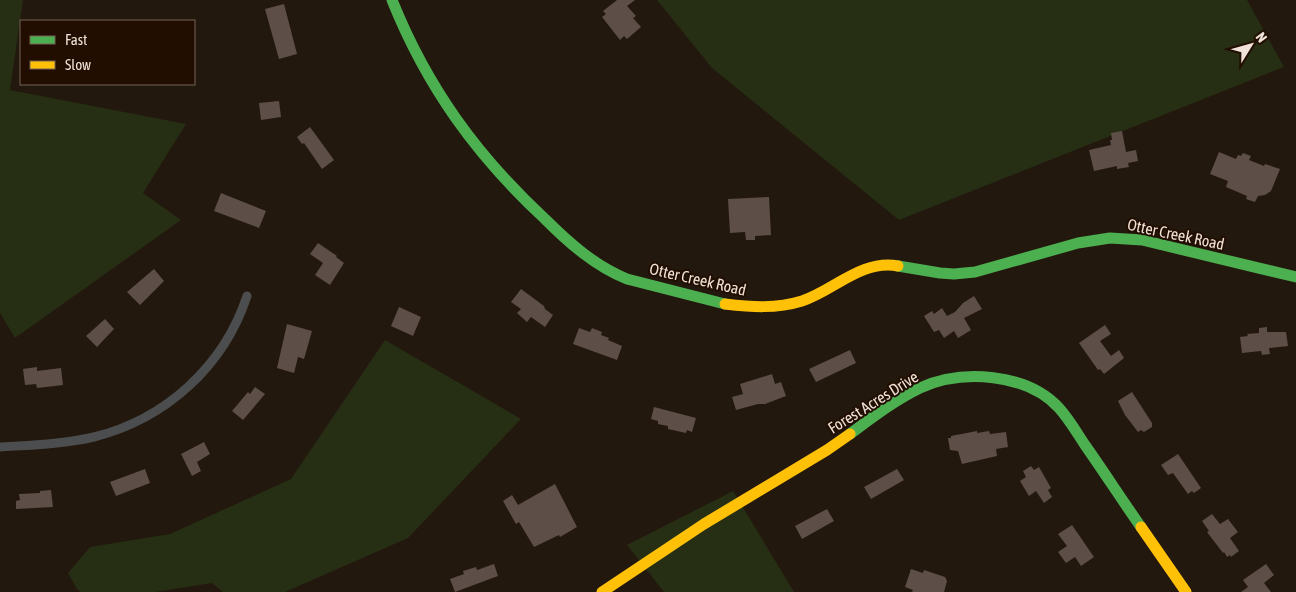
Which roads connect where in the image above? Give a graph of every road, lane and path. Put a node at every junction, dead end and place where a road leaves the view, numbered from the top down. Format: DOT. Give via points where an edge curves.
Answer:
graph roads {
  1 [pos="392,0"];
  2 [pos="1296,276"];
  3 [pos="247,296"];
  4 [pos="0,447"];
  5 [pos="602,592"];
  6 [pos="1186,592"];
  1 -- 2 [label="street, Otter Creek Road" via="406,33 446,105 492,165 586,256 607,271 627,279 725,304 773,307 802,301 853,274 874,267 894,265 954,274 975,272 1078,243 1110,238 1142,240"];
  3 -- 4 [label="street" via="224,347 193,383 161,408 126,426 95,436"];
  5 -- 6 [label="street, Forest Acres Drive" via="917,390 958,378 994,378 1027,384 1060,409"];
}
